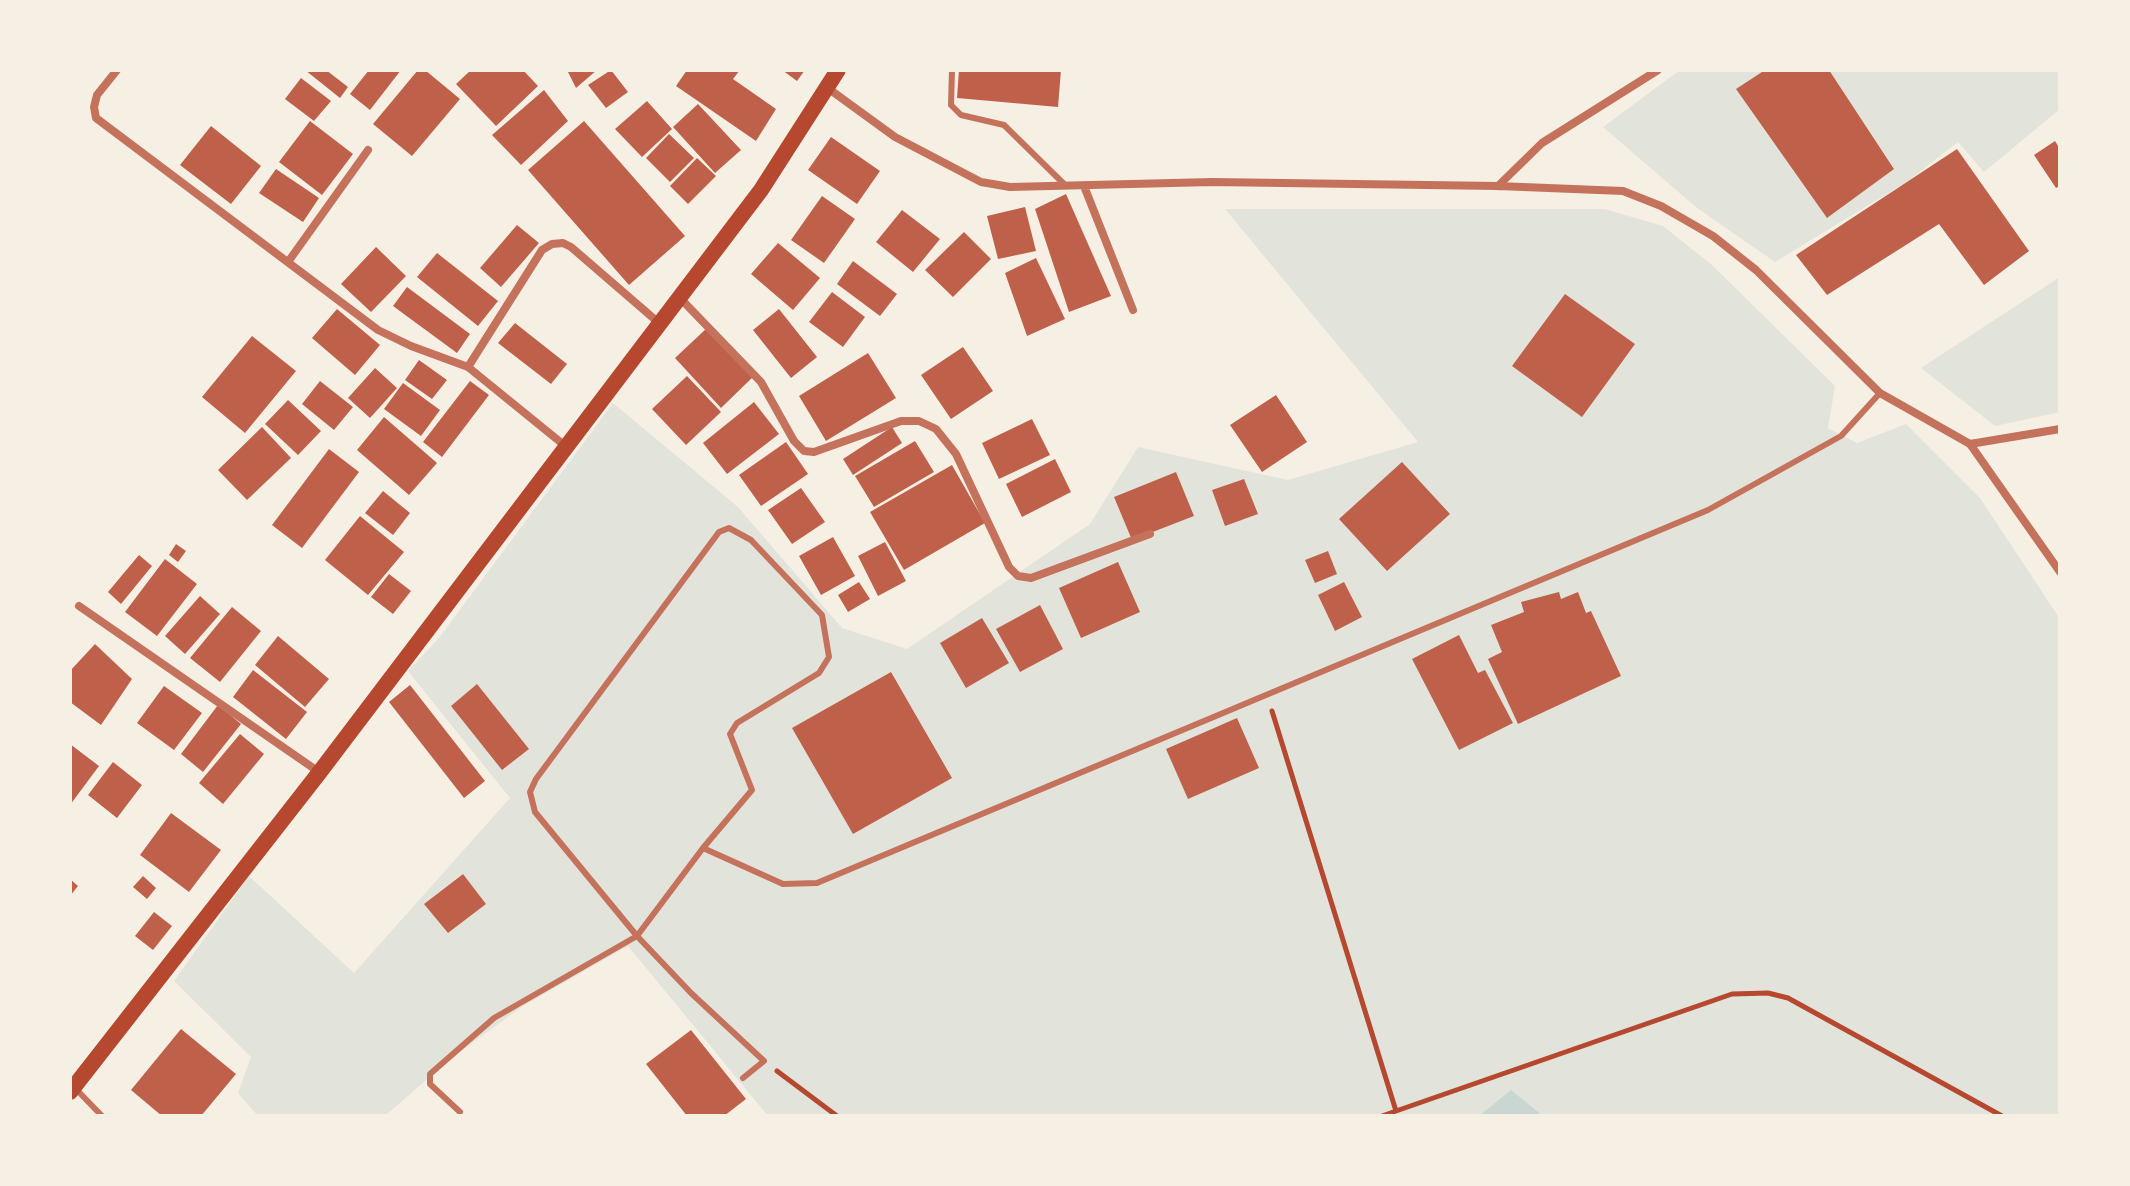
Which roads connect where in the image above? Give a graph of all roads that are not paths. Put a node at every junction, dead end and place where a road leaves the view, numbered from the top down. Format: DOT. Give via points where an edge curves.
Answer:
graph roads {
  1 [pos="117,70"];
  2 [pos="838,70"];
  3 [pos="952,70"];
  4 [pos="1658,70"];
  5 [pos="829,89"];
  6 [pos="368,150"];
  7 [pos="1065,185"];
  8 [pos="1084,186"];
  9 [pos="1498,186"];
  10 [pos="288,262"];
  11 [pos="679,297"];
  12 [pos="1133,310"];
  13 [pos="659,323"];
  14 [pos="468,367"];
  15 [pos="1880,393"];
  16 [pos="2060,429"];
  17 [pos="1970,444"];
  18 [pos="564,445"];
  19 [pos="1150,534"];
  20 [pos="2060,572"];
  21 [pos="79,606"];
  22 [pos="319,773"];
  23 [pos="703,848"];
  24 [pos="637,936"];
  25 [pos="743,1078"];
  26 [pos="72,1090"];
  27 [pos="460,1112"];
  28 [pos="102,1116"];
  1 -- 10 [label="street" via="97,95 96,118"];
  2 -- 5 [label="main road"];
  3 -- 7 [label="lane" via="951,105 961,115 1004,125"];
  4 -- 9 [label="street" via="1542,143"];
  5 -- 7 [label="street" via="895,137 981,182"];
  5 -- 11 [label="main road"];
  6 -- 10 [label="street"];
  7 -- 8 [label="street"];
  8 -- 9 [label="street" via="1285,181"];
  8 -- 12 [label="street"];
  9 -- 15 [label="street" via="1623,191 1661,206 1713,236 1756,270"];
  10 -- 14 [label="street" via="378,330"];
  11 -- 13 [label="main road"];
  11 -- 19 [label="street" via="761,382 804,451 901,421 919,421 936,429 956,454 1018,576 1031,578"];
  13 -- 14 [label="street" via="571,247 552,244 542,250"];
  13 -- 18 [label="main road"];
  14 -- 18 [label="street"];
  15 -- 17 [label="street"];
  15 -- 23 [label="lane" via="1845,433 1708,510 817,883 783,884"];
  16 -- 17 [label="street"];
  17 -- 20 [label="street"];
  18 -- 22 [label="main road"];
  21 -- 22 [label="street"];
  22 -- 26 [label="main road"];
  23 -- 24 [label="lane"];
  23 -- 24 [label="lane" via="752,790 730,734 737,723 819,673 829,657 822,615 745,534 729,528 719,532 530,792 535,812"];
  24 -- 25 [label="lane" via="764,1061"];
  24 -- 27 [label="lane" via="494,1018 430,1074 430,1084"];
  26 -- 28 [label="lane"];
}
